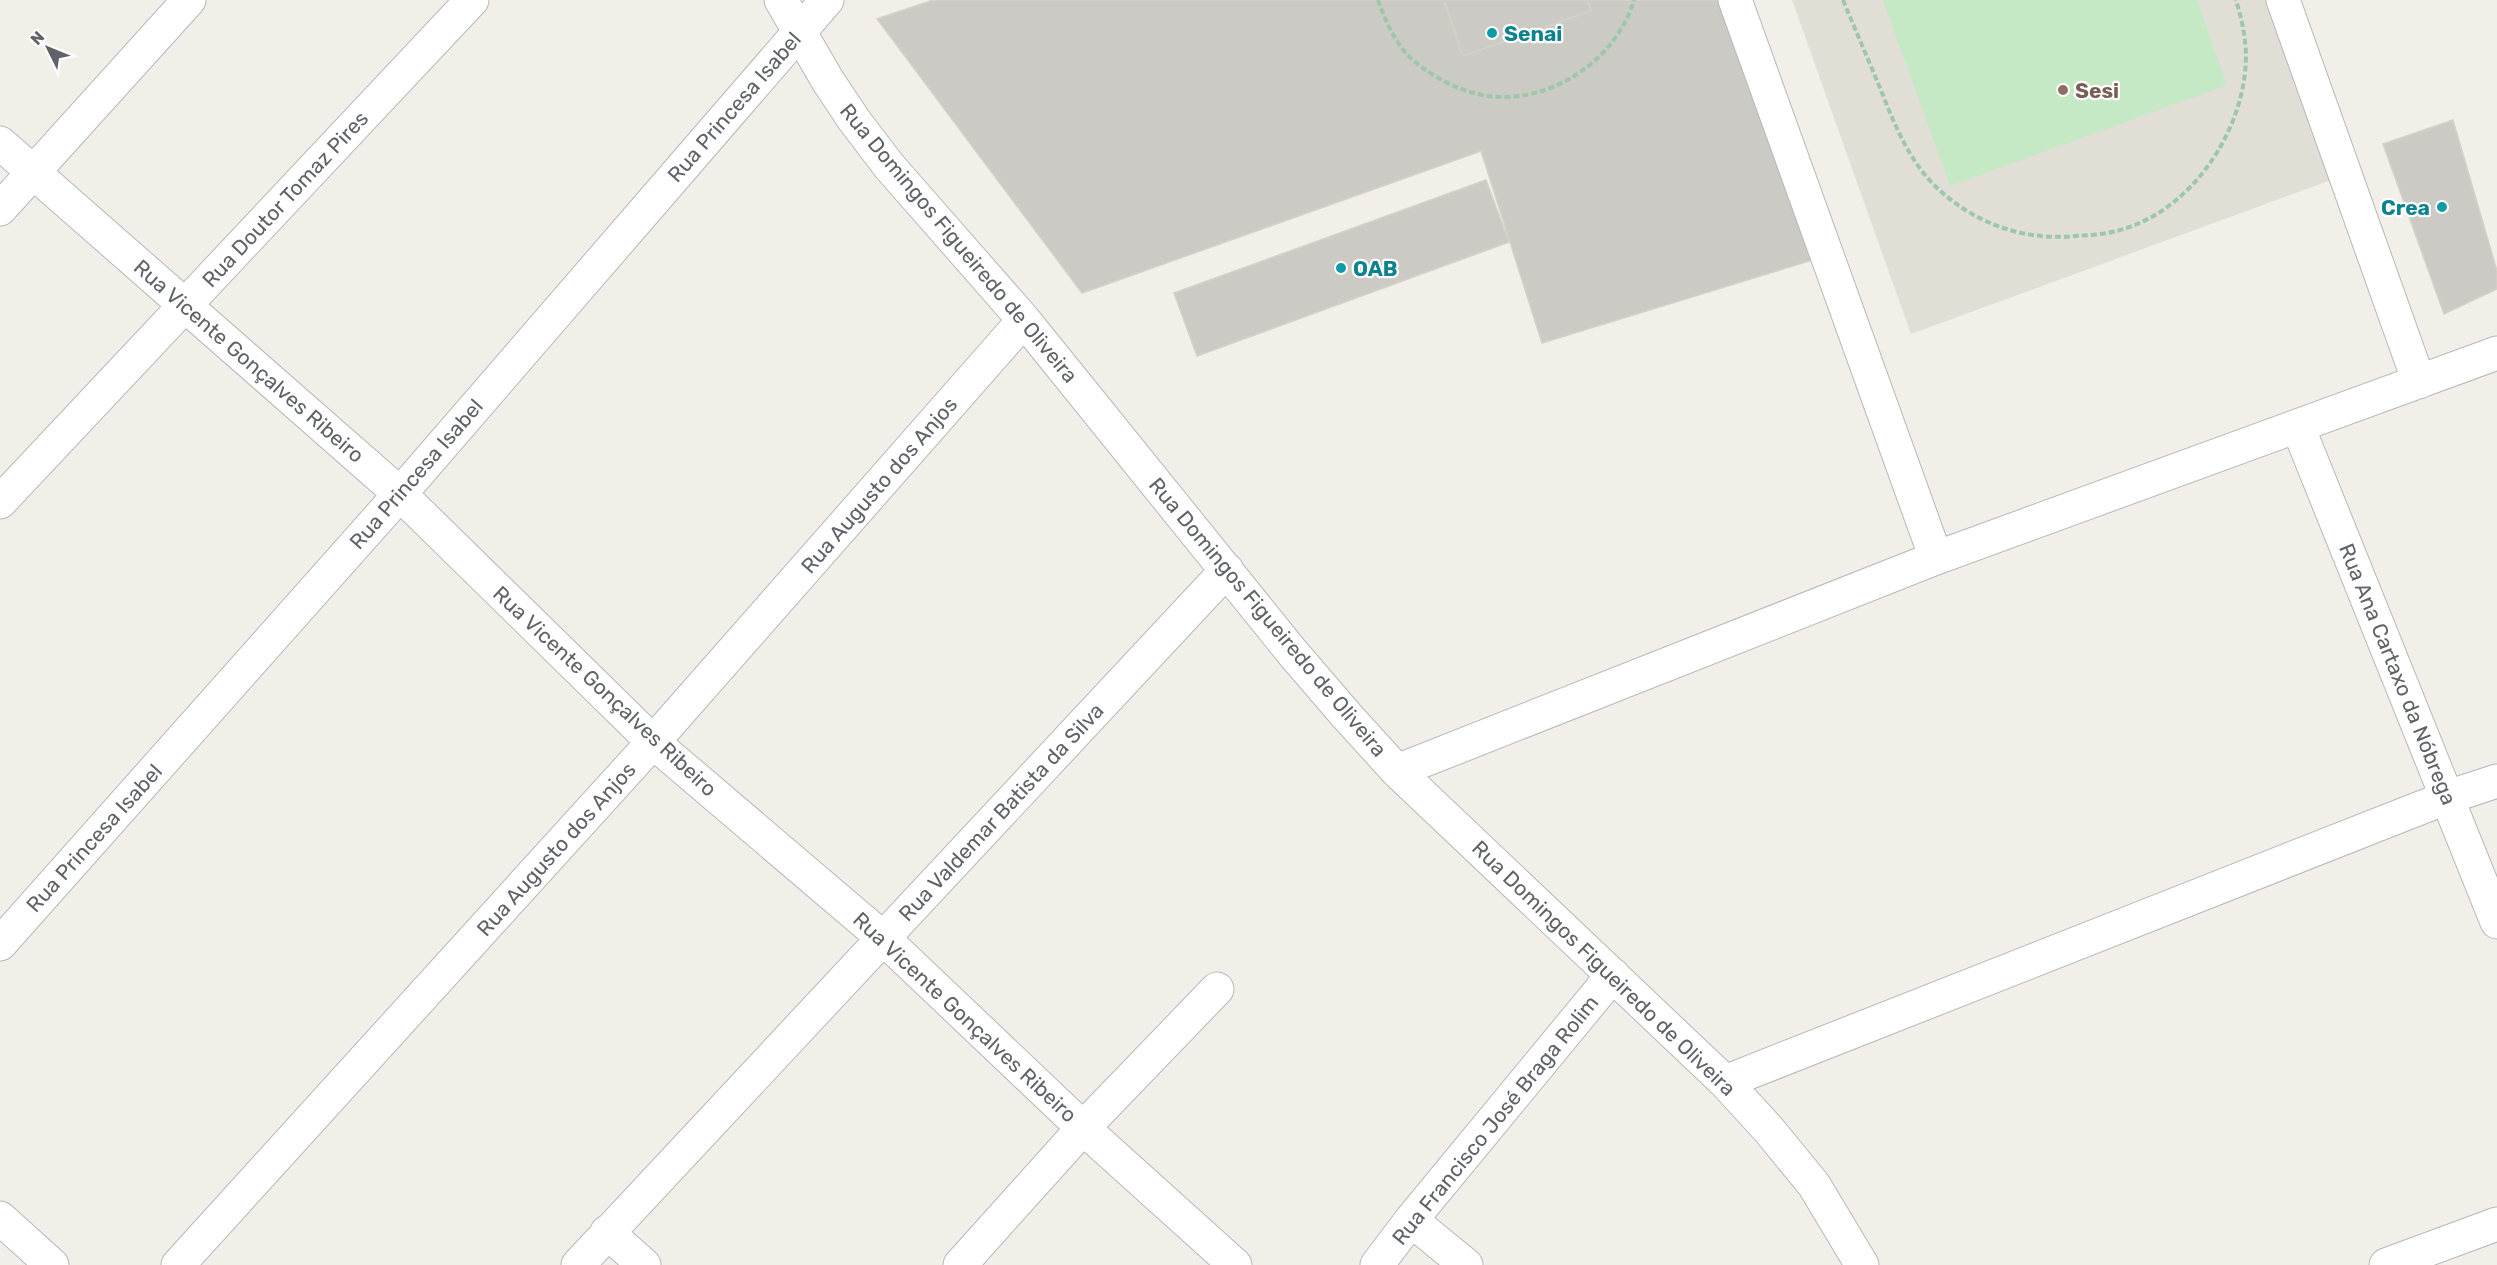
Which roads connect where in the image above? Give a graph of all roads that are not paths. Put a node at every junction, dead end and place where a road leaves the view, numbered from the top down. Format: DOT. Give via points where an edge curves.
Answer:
graph roads {
  1 [pos="189,0"];
  2 [pos="472,0"];
  3 [pos="781,0"];
  4 [pos="827,0"];
  5 [pos="1735,0"];
  6 [pos="2283,0"];
  7 [pos="798,32"];
  8 [pos="0,143"];
  9 [pos="33,172"];
  10 [pos="0,209"];
  11 [pos="186,304"];
  12 [pos="1024,320"];
  13 [pos="2497,353"];
  14 [pos="2419,382"];
  15 [pos="2298,427"];
  16 [pos="400,494"];
  17 [pos="0,502"];
  18 [pos="1936,558"];
  19 [pos="1227,570"];
  20 [pos="652,742"];
  21 [pos="1397,771"];
  22 [pos="2497,781"];
  23 [pos="2448,797"];
  24 [pos="2497,922"];
  25 [pos="883,938"];
  26 [pos="0,944"];
  27 [pos="1613,975"];
  28 [pos="1217,989"];
  29 [pos="1725,1082"];
  30 [pos="1083,1128"];
  31 [pos="0,1218"];
  32 [pos="1411,1220"];
  33 [pos="2497,1224"];
  34 [pos="607,1232"];
  35 [pos="52,1265"];
  36 [pos="178,1265"];
  37 [pos="578,1265"];
  38 [pos="644,1265"];
  39 [pos="960,1265"];
  40 [pos="1235,1265"];
  41 [pos="1377,1265"];
  42 [pos="1466,1265"];
  43 [pos="1862,1265"];
  44 [pos="2386,1265"];
  1 -- 9 [label="street"];
  2 -- 11 [label="street, Rua Doutor Tomaz Pires"];
  3 -- 7 [label="street, Rua Domingos Figueiredo de Oliveira"];
  4 -- 7 [label="street, Rua Princesa Isabel"];
  5 -- 18 [label="street"];
  6 -- 14 [label="street"];
  7 -- 12 [label="street, Rua Domingos Figueiredo de Oliveira" via="868,138"];
  7 -- 16 [label="street, Rua Princesa Isabel"];
  8 -- 9 [label="street, Rua Vicente Gonçalves Ribeiro"];
  9 -- 10 [label="street"];
  9 -- 11 [label="street, Rua Vicente Gonçalves Ribeiro"];
  11 -- 16 [label="street, Rua Vicente Gonçalves Ribeiro"];
  11 -- 17 [label="street, Rua Doutor Tomaz Pires"];
  12 -- 19 [label="street, Rua Domingos Figueiredo de Oliveira"];
  12 -- 20 [label="street, Rua Augusto dos Anjos"];
  13 -- 14 [label="street"];
  14 -- 15 [label="street"];
  15 -- 18 [label="street"];
  15 -- 23 [label="street, Rua Ana Cartaxo da Nóbrega"];
  16 -- 20 [label="street, Rua Vicente Gonçalves Ribeiro"];
  16 -- 26 [label="street, Rua Princesa Isabel"];
  18 -- 21 [label="street"];
  19 -- 21 [label="street, Rua Domingos Figueiredo de Oliveira" via="1299,660"];
  19 -- 25 [label="street, Rua Valdemar Batista da Silva"];
  20 -- 25 [label="street, Rua Vicente Gonçalves Ribeiro"];
  20 -- 36 [label="street, Rua Augusto dos Anjos"];
  21 -- 27 [label="street, Rua Domingos Figueiredo de Oliveira"];
  22 -- 23 [label="street"];
  23 -- 24 [label="street, Rua Ana Cartaxo da Nóbrega"];
  23 -- 29 [label="street"];
  25 -- 30 [label="street, Rua Vicente Gonçalves Ribeiro"];
  25 -- 34 [label="street, Rua Valdemar Batista da Silva"];
  27 -- 29 [label="street, Rua Domingos Figueiredo de Oliveira"];
  27 -- 32 [label="street, Rua Francisco José Braga Rolim"];
  28 -- 30 [label="street"];
  29 -- 43 [label="street, Rua Domingos Figueiredo de Oliveira" via="1814,1185"];
  30 -- 39 [label="street"];
  30 -- 40 [label="street, Rua Vicente Gonçalves Ribeiro"];
  31 -- 35 [label="street"];
  32 -- 41 [label="street, Rua Francisco José Braga Rolim"];
  32 -- 42 [label="street"];
  33 -- 44 [label="street"];
  34 -- 37 [label="street, Rua Valdemar Batista da Silva"];
  34 -- 38 [label="street"];
}
